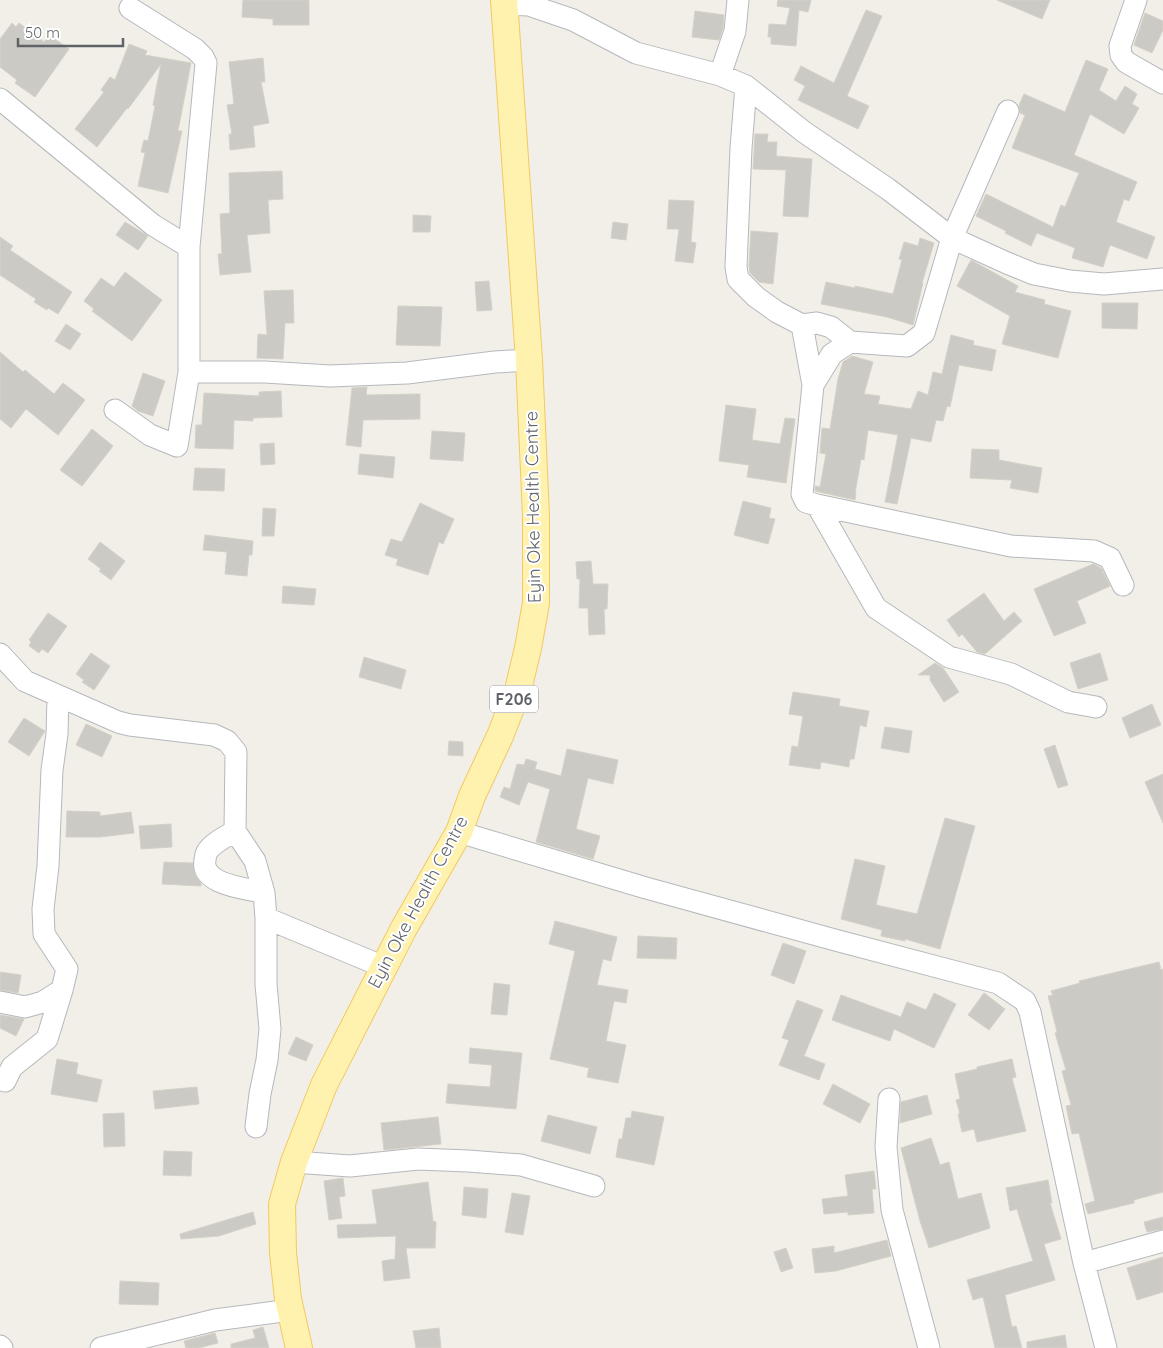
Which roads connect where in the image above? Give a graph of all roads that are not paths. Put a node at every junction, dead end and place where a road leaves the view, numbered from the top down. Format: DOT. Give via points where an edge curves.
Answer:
graph roads {
  1 [pos="738,0"];
  2 [pos="1136,0"];
  3 [pos="504,2"];
  4 [pos="130,8"];
  5 [pos="720,75"];
  6 [pos="1163,83"];
  7 [pos="746,86"];
  8 [pos="0,99"];
  9 [pos="1008,111"];
  10 [pos="952,238"];
  11 [pos="190,247"];
  12 [pos="1163,279"];
  13 [pos="802,325"];
  14 [pos="850,342"];
  15 [pos="529,360"];
  16 [pos="189,372"];
  17 [pos="813,385"];
  18 [pos="115,410"];
  19 [pos="817,505"];
  20 [pos="1123,586"];
  21 [pos="0,654"];
  22 [pos="58,696"];
  23 [pos="1096,707"];
  24 [pos="235,831"];
  25 [pos="459,832"];
  26 [pos="264,893"];
  27 [pos="266,918"];
  28 [pos="384,967"];
  29 [pos="62,990"];
  30 [pos="0,1002"];
  31 [pos="5,1081"];
  32 [pos="889,1099"];
  33 [pos="256,1127"];
  34 [pos="294,1162"];
  35 [pos="594,1186"];
  36 [pos="1163,1241"];
  37 [pos="1084,1263"];
  38 [pos="290,1310"];
  39 [pos="101,1348"];
  40 [pos="299,1348"];
  41 [pos="929,1348"];
  42 [pos="1106,1348"];
  1 -- 5 [label="street" via="735,31"];
  2 -- 6 [label="street" via="1120,46 1121,54 1126,62"];
  3 -- 5 [label="street" via="529,5 573,20 636,53"];
  3 -- 15 [label="main road, Eyin Oke Health Centre / F206"];
  4 -- 11 [label="street" via="195,49 206,63"];
  5 -- 7 [label="street"];
  7 -- 10 [label="street" via="804,132 888,189"];
  7 -- 13 [label="street" via="738,278 756,297"];
  8 -- 11 [label="street" via="153,225"];
  9 -- 10 [label="street"];
  10 -- 12 [label="street" via="1043,276 1104,284"];
  10 -- 14 [label="street" via="924,333 907,346"];
  11 -- 16 [label="street"];
  13 -- 14 [label="street" via="817,323"];
  13 -- 17 [label="street"];
  14 -- 17 [label="street" via="832,354"];
  15 -- 16 [label="street" via="406,373 330,376"];
  15 -- 25 [label="main road, Eyin Oke Health Centre / F206" via="536,516 536,603 518,690"];
  16 -- 18 [label="street" via="177,446 150,435"];
  17 -- 19 [label="street" via="802,494 806,502"];
  19 -- 20 [label="street" via="1011,546 1094,551 1110,558"];
  19 -- 23 [label="street" via="876,608 949,657 1011,674 1068,702"];
  21 -- 22 [label="street" via="25,681"];
  22 -- 24 [label="street" via="118,722 214,735 227,741 236,752"];
  22 -- 29 [label="street" via="43,910 44,934 67,968"];
  24 -- 26 [label="street" via="255,861"];
  24 -- 26 [label="street" via="206,852 204,865 209,876"];
  25 -- 28 [label="main road, Eyin Oke Health Centre / F206"];
  25 -- 37 [label="street" via="646,888 998,983 1013,992 1025,1001 1030,1012"];
  26 -- 27 [label="street"];
  27 -- 28 [label="street"];
  27 -- 33 [label="street" via="270,1029"];
  28 -- 34 [label="main road, Eyin Oke Health Centre / F206" via="324,1085"];
  29 -- 30 [label="street" via="43,1002 25,1007"];
  29 -- 31 [label="street" via="47,1039 12,1067"];
  32 -- 41 [label="street" via="886,1147 892,1210"];
  34 -- 35 [label="street" via="350,1166 418,1159 521,1165"];
  34 -- 38 [label="main road, Eyin Oke Health Centre / F206" via="282,1204 283,1253"];
  36 -- 37 [label="street"];
  37 -- 42 [label="street"];
  38 -- 39 [label="street" via="215,1320"];
  38 -- 40 [label="main road, Eyin Oke Health Centre / F206"];
}
